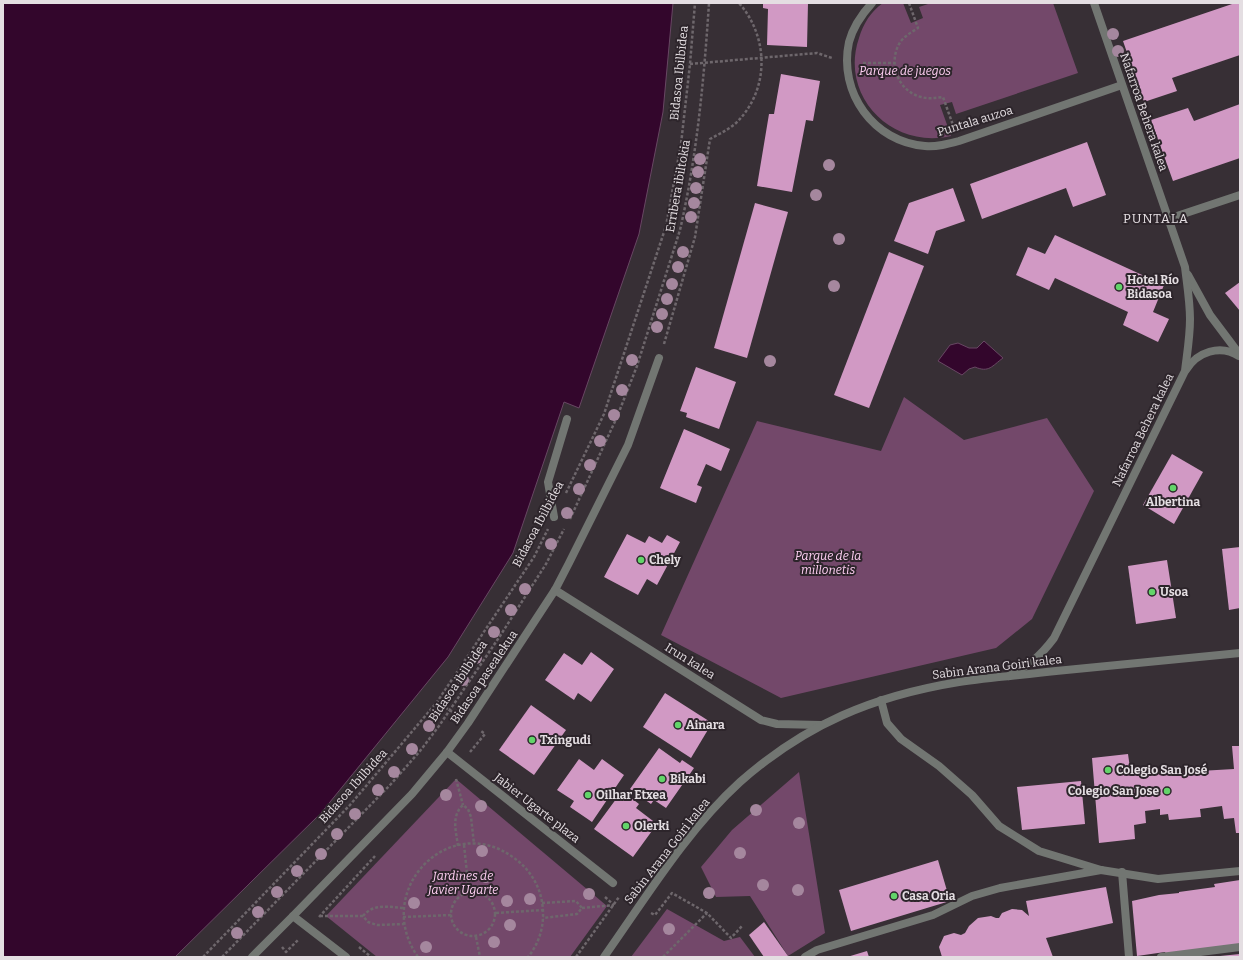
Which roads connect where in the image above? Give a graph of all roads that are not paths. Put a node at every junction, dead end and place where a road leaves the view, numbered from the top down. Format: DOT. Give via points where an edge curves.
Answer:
graph roads {
  1 [pos="872,3"];
  2 [pos="1094,3"];
  3 [pos="1122,85"];
  4 [pos="1240,195"];
  5 [pos="1168,219"];
  6 [pos="1184,267"];
  7 [pos="1240,356"];
  8 [pos="659,358"];
  9 [pos="1185,372"];
  10 [pos="567,419"];
  11 [pos="554,517"];
  12 [pos="555,590"];
  13 [pos="1240,653"];
  14 [pos="1008,676"];
  15 [pos="881,700"];
  16 [pos="822,725"];
  17 [pos="447,752"];
  18 [pos="1100,870"];
  19 [pos="1240,871"];
  20 [pos="1122,872"];
  21 [pos="613,883"];
  22 [pos="293,916"];
  23 [pos="1240,947"];
  24 [pos="252,957"];
  25 [pos="346,957"];
  26 [pos="604,957"];
  27 [pos="805,957"];
  28 [pos="1129,957"];
  29 [pos="1161,957"];
  1 -- 3 [label="street, Puntala auzoa" via="863,12 849,42 847,63 852,90 868,118 881,130 910,144 943,145 959,141"];
  2 -- 3 [label="street, Nafarroa Behera kalea"];
  3 -- 5 [label="street, Nafarroa Behera kalea"];
  4 -- 5 [label="street"];
  5 -- 6 [label="street, Nafarroa Behera kalea"];
  6 -- 7 [label="street" via="1210,315"];
  6 -- 9 [label="street, Nafarroa Behera kalea" via="1190,319"];
  7 -- 9 [label="street" via="1227,351 1210,351 1195,358"];
  8 -- 12 [label="street, Bidasoa pasealekua" via="628,444"];
  9 -- 14 [label="street, Nafarroa Behera kalea" via="1054,638 1033,662"];
  10 -- 11 [label="street" via="548,482"];
  12 -- 16 [label="street, Irun kalea" via="761,720 777,724"];
  12 -- 17 [label="street, Bidasoa pasealekua"];
  13 -- 14 [label="street, Sabin Arana Goiri kalea"];
  14 -- 15 [label="street, Sabin Arana Goiri kalea" via="960,682"];
  15 -- 16 [label="street, Sabin Arana Goiri kalea"];
  15 -- 18 [label="street" via="887,723 901,739 939,766 972,795 999,826 1039,850"];
  16 -- 26 [label="street, Sabin Arana Goiri kalea" via="766,761 720,803 688,839"];
  17 -- 21 [label="street, Jabier Ugarte plaza"];
  17 -- 22 [label="street, Bidasoa pasealekua" via="412,794"];
  18 -- 20 [label="street"];
  18 -- 27 [label="street" via="1000,888 972,896 933,915 817,950"];
  19 -- 20 [label="street" via="1158,879"];
  20 -- 28 [label="street"];
  22 -- 24 [label="street, Bidasoa pasealekua"];
  22 -- 25 [label="street"];
  23 -- 29 [label="street"];
}
